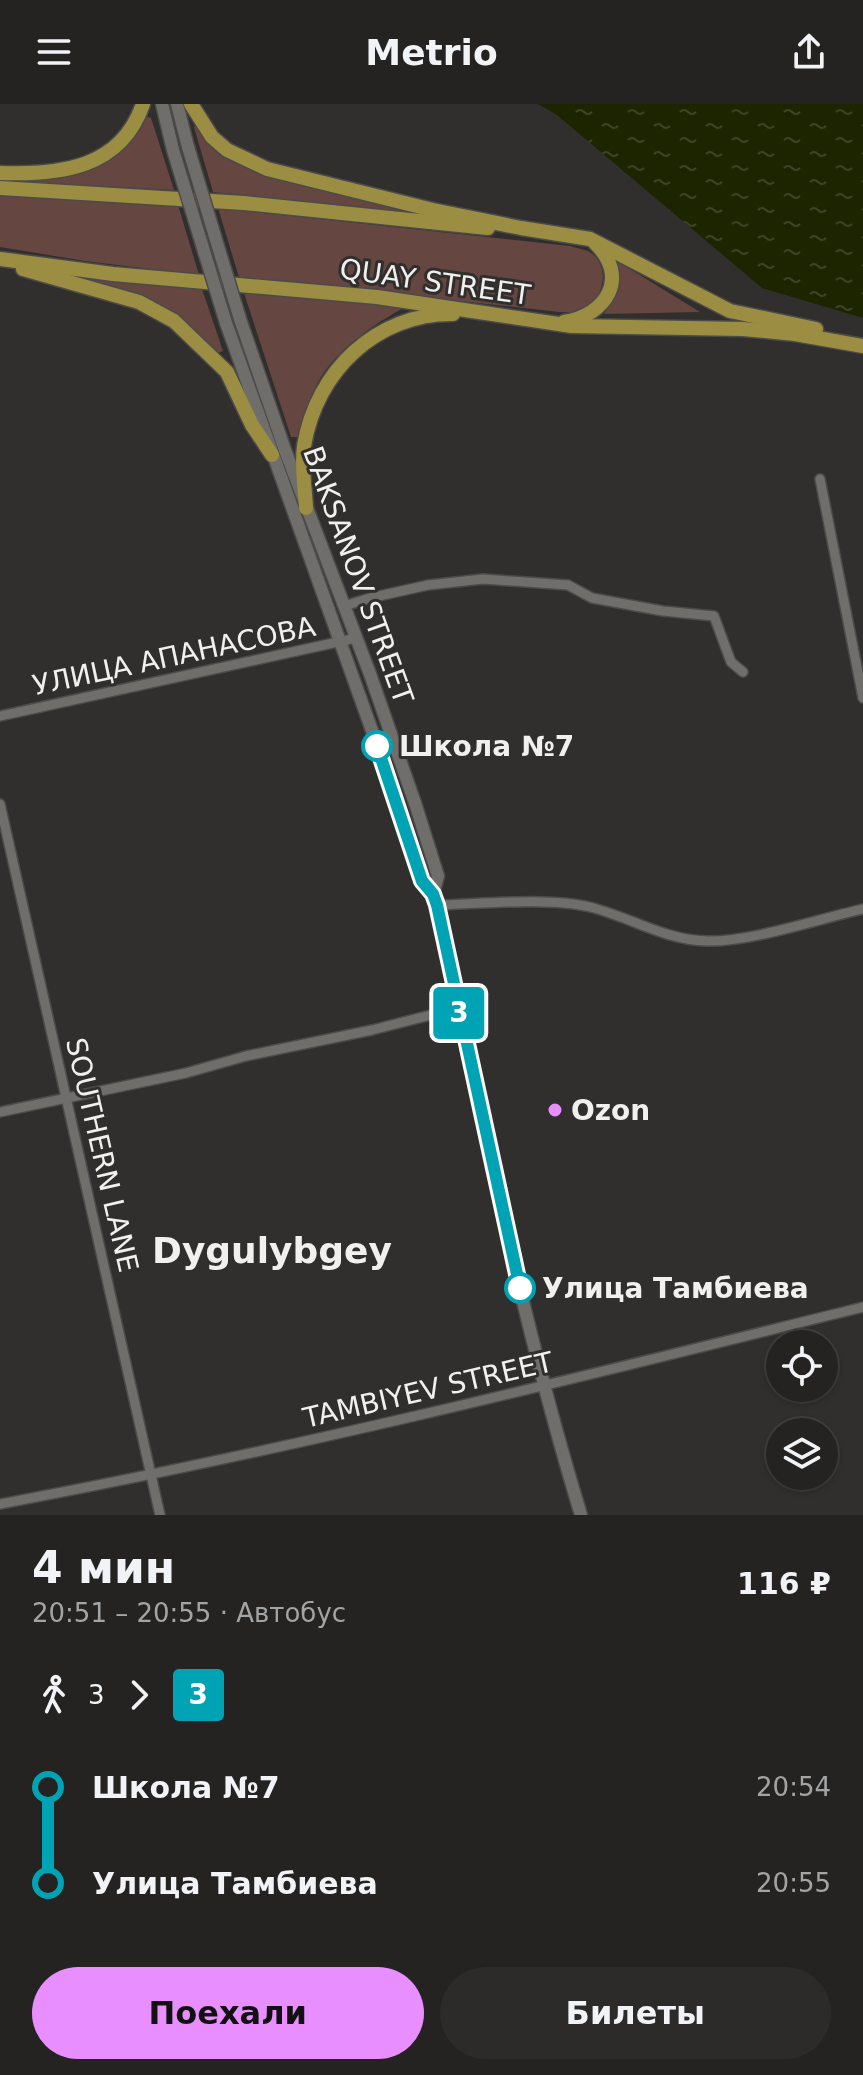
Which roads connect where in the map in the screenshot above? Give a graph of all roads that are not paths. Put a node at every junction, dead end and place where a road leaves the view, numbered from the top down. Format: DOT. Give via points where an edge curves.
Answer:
graph roads {
  1 [pos="143,104"];
  2 [pos="162,104"];
  3 [pos="177,104"];
  4 [pos="191,104"];
  5 [pos="0,173"];
  6 [pos="0,188"];
  7 [pos="521,228"];
  8 [pos="590,239"];
  9 [pos="0,260"];
  10 [pos="496,314"];
  11 [pos="552,324"];
  12 [pos="863,339"];
  13 [pos="863,346"];
  14 [pos="272,455"];
  15 [pos="820,479"];
  16 [pos="306,508"];
  17 [pos="344,606"];
  18 [pos="356,638"];
  19 [pos="339,643"];
  20 [pos="743,672"];
  21 [pos="863,698"];
  22 [pos="0,716"];
  23 [pos="0,804"];
  24 [pos="435,900"];
  25 [pos="863,909"];
  26 [pos="458,1008"];
  27 [pos="67,1097"];
  28 [pos="0,1112"];
  29 [pos="863,1307"];
  30 [pos="544,1386"];
  31 [pos="151,1476"];
  32 [pos="0,1504"];
  33 [pos="160,1515"];
  34 [pos="581,1515"];
  1 -- 5 [label="main road" via="126,136 99,158 63,170"];
  2 -- 14 [label="main road, BAKSANOV STREET, bridge" via="226,323"];
  3 -- 16 [label="main road, BAKSANOV STREET, bridge" via="240,319"];
  4 -- 7 [label="main road" via="227,150 267,169"];
  6 -- 7 [label="main road"];
  7 -- 8 [label="main road"];
  8 -- 11 [label="main road" via="607,259 610,293 595,311"];
  8 -- 12 [label="main road" via="730,311"];
  9 -- 10 [label="main road, QUAY STREET" via="392,298"];
  9 -- 14 [label="main road" via="139,302 174,321 227,372"];
  10 -- 11 [label="main road, QUAY STREET"];
  10 -- 16 [label="main road" via="412,317 374,336 349,357 326,387 307,435"];
  11 -- 13 [label="main road, QUAY STREET" via="743,329"];
  14 -- 19 [label="main road, BAKSANOV STREET"];
  15 -- 21 [label="street"];
  16 -- 17 [label="main road, BAKSANOV STREET"];
  17 -- 18 [label="main road, BAKSANOV STREET"];
  17 -- 20 [label="street, УЛИЦА АПАНАСОВА" via="428,585 483,579 568,585 592,598 714,616 731,662"];
  18 -- 19 [label="street, УЛИЦА АПАНАСОВА"];
  18 -- 24 [label="main road, BAKSANOV STREET" via="438,876"];
  19 -- 22 [label="street, УЛИЦА АПАНАСОВА"];
  19 -- 24 [label="main road, BAKSANOV STREET" via="422,881"];
  23 -- 27 [label="street, SOUTHERN LANE"];
  24 -- 25 [label="street" via="590,907 665,935 707,941"];
  24 -- 26 [label="main road, BAKSANOV STREET"];
  26 -- 27 [label="street"];
  26 -- 30 [label="main road, BAKSANOV STREET"];
  27 -- 28 [label="street"];
  27 -- 31 [label="street, SOUTHERN LANE"];
  29 -- 30 [label="street, TAMBIYEV STREET"];
  30 -- 31 [label="street, TAMBIYEV STREET"];
  30 -- 34 [label="main road, BAKSANOV STREET"];
  31 -- 32 [label="street, TAMBIYEV STREET"];
  31 -- 33 [label="street, SOUTHERN LANE"];
}
